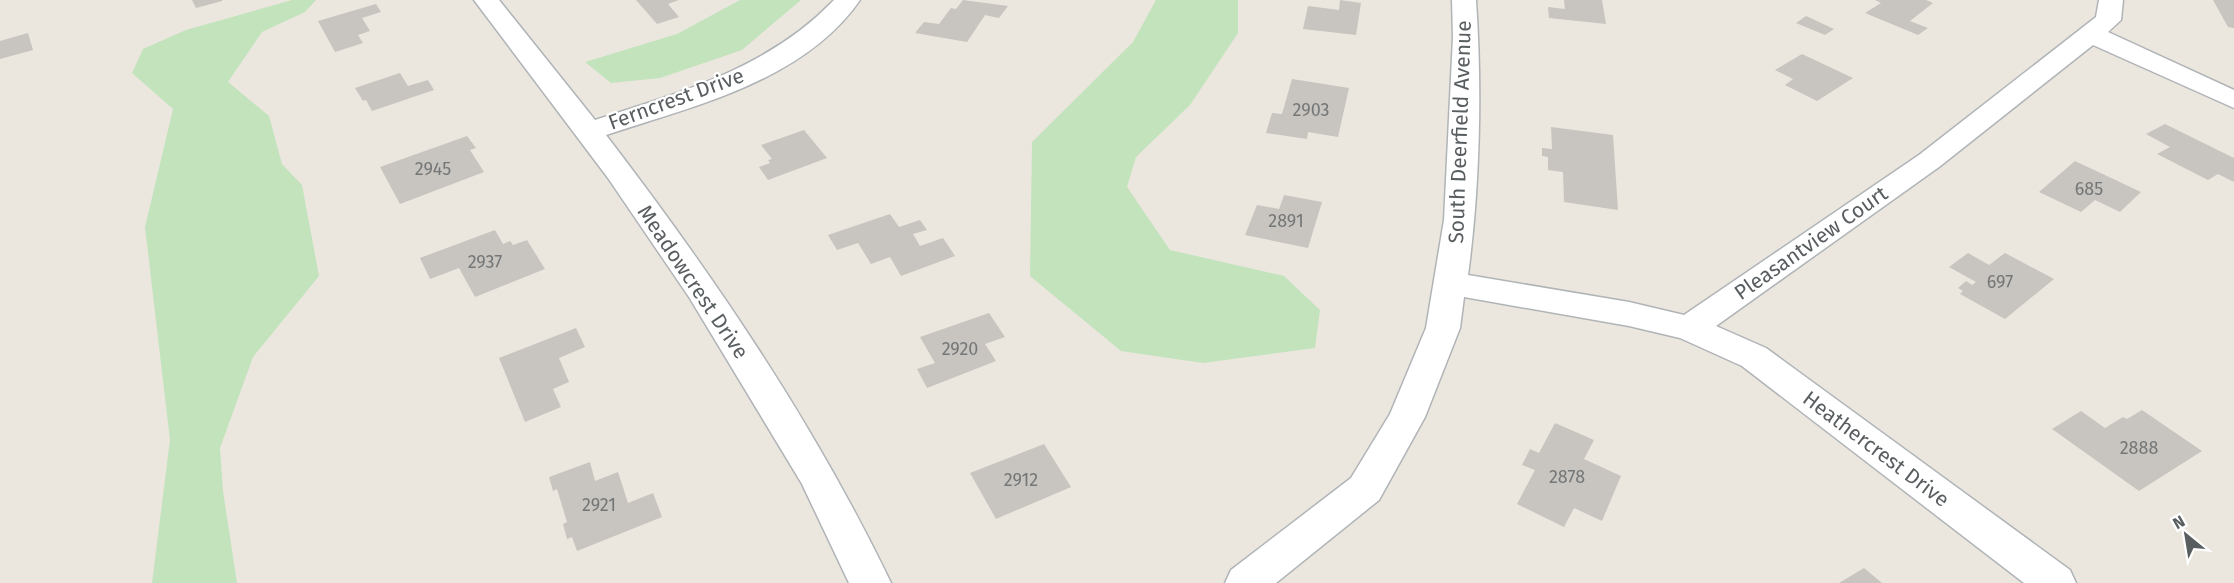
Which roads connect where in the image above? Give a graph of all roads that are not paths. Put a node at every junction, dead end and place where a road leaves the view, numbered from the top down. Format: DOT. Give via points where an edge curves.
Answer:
graph roads {
  1 [pos="486,0"];
  2 [pos="848,0"];
  3 [pos="1464,0"];
  4 [pos="2111,0"];
  5 [pos="2091,34"];
  6 [pos="2234,100"];
  7 [pos="588,132"];
  8 [pos="1451,283"];
  9 [pos="1689,328"];
  10 [pos="870,583"];
  11 [pos="1246,583"];
  12 [pos="2055,583"];
  1 -- 7 [label="street, Meadowcrest Drive"];
  2 -- 7 [label="street, Ferncrest Drive" via="818,33 753,71 725,85"];
  3 -- 8 [label="street, South Deerfield Avenue" via="1460,220"];
  4 -- 5 [label="street, Pleasantview Court" via="2108,20"];
  5 -- 6 [label="street"];
  5 -- 9 [label="street, Pleasantview Court" via="1929,161"];
  7 -- 10 [label="street, Meadowcrest Drive" via="685,263 815,474"];
  8 -- 9 [label="street"];
  8 -- 11 [label="street, South Deerfield Avenue" via="1443,328 1407,417 1365,489"];
  9 -- 12 [label="street, Heathercrest Drive" via="1754,357"];
}
